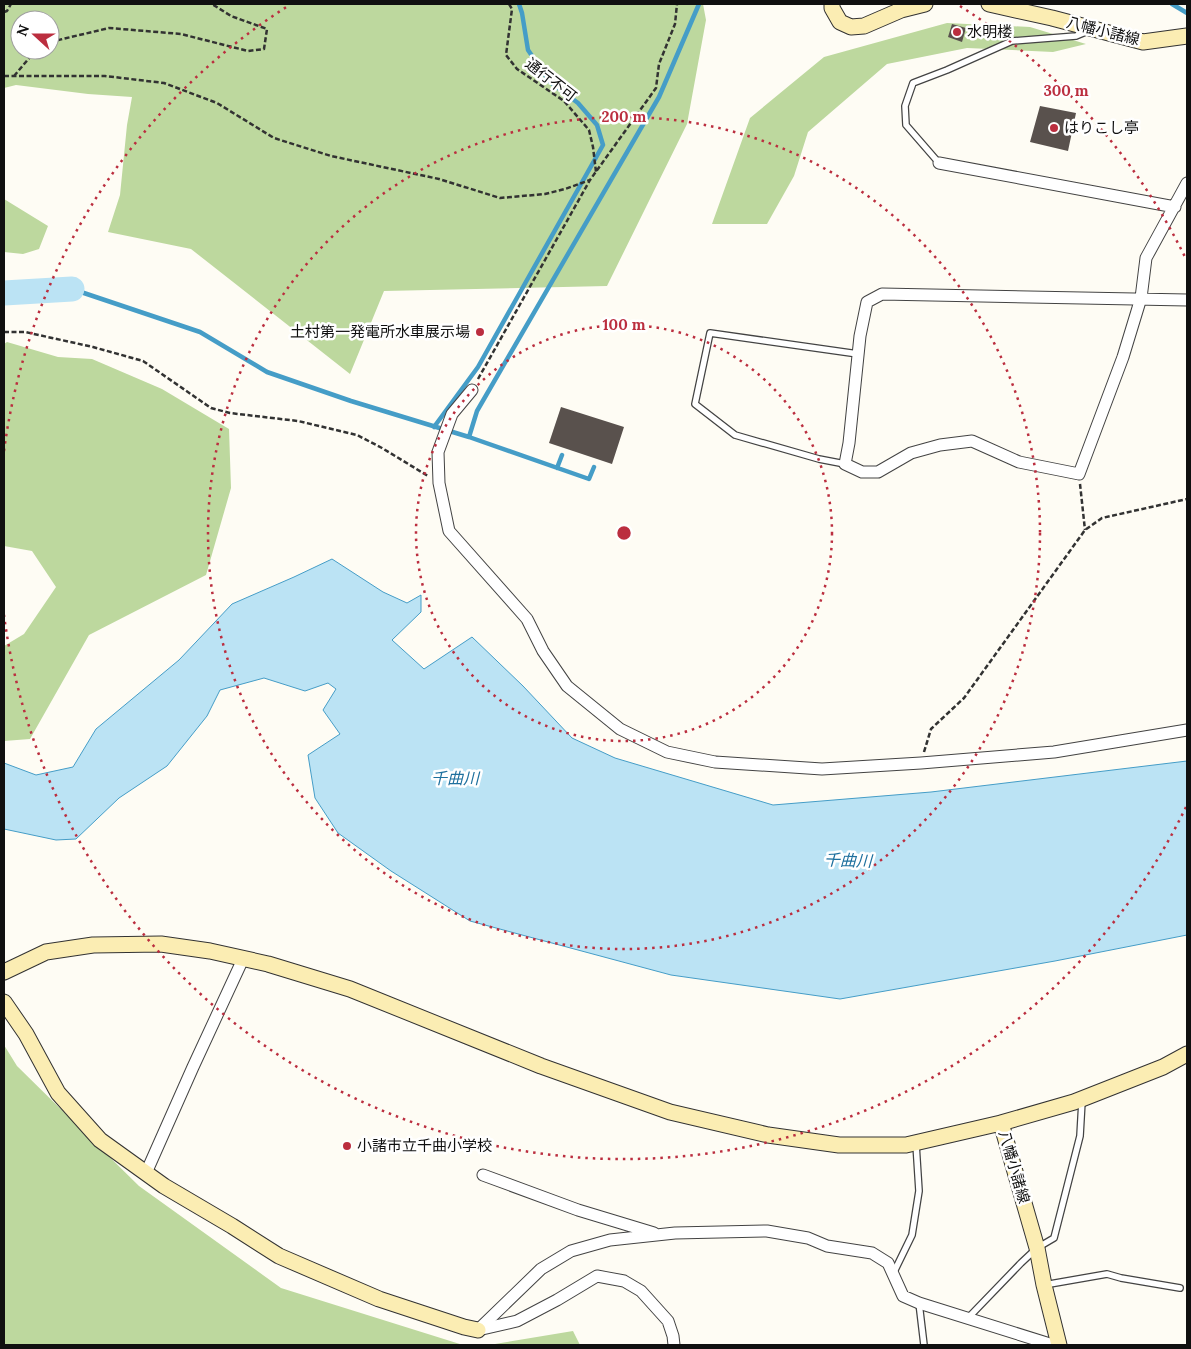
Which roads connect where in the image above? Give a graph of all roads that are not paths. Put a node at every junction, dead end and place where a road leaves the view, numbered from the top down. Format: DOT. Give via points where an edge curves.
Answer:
graph roads {
  1 [pos="832,4"];
  2 [pos="925,4"];
  3 [pos="989,4"];
  4 [pos="1093,29"];
  5 [pos="1187,36"];
  6 [pos="939,163"];
  7 [pos="1187,184"];
  8 [pos="1175,208"];
  9 [pos="1141,298"];
  10 [pos="1187,300"];
  11 [pos="858,354"];
  12 [pos="472,390"];
  13 [pos="845,464"];
  14 [pos="1187,730"];
  15 [pos="243,959"];
  16 [pos="4,972"];
  17 [pos="4,1002"];
  18 [pos="1187,1054"];
  19 [pos="1083,1099"];
  20 [pos="1002,1122"];
  21 [pos="916,1142"];
  22 [pos="146,1173"];
  23 [pos="483,1175"];
  24 [pos="660,1235"];
  25 [pos="1037,1248"];
  26 [pos="893,1274"];
  27 [pos="1044,1285"];
  28 [pos="1180,1288"];
  29 [pos="919,1303"];
  30 [pos="968,1318"];
  31 [pos="478,1330"];
  32 [pos="674,1345"];
  33 [pos="924,1345"];
  34 [pos="1053,1345"];
  35 [pos="1059,1345"];
  1 -- 2 [label="street" via="840,22 851,27 864,26"];
  3 -- 4 [label="street, 八幡小諸線"];
  4 -- 5 [label="street, 八幡小諸線" via="1143,42"];
  4 -- 6 [label="lane" via="1076,36 1012,41 913,83 905,106 906,125"];
  6 -- 8 [label="street"];
  7 -- 8 [label="street"];
  8 -- 9 [label="street" via="1146,258"];
  9 -- 10 [label="street"];
  9 -- 11 [label="street" via="882,294 867,302"];
  9 -- 13 [label="street" via="1123,357 1079,474 1019,462 972,441 911,453 878,472 862,472"];
  11 -- 13 [label="street"];
  11 -- 13 [label="lane" via="710,333 695,404 735,435"];
  12 -- 14 [label="street" via="452,414 438,452 439,483 450,531 527,620 567,686 620,729 667,752 715,762 822,769 1054,752"];
  15 -- 16 [label="street" via="161,944 93,945 46,952"];
  15 -- 21 [label="street" via="350,989 541,1066 670,1112 768,1135 838,1145"];
  15 -- 22 [label="street"];
  17 -- 22 [label="street" via="26,1034 58,1093 100,1140"];
  18 -- 19 [label="street, 八幡小諸線" via="1163,1068"];
  19 -- 20 [label="street, 八幡小諸線"];
  19 -- 25 [label="lane" via="1080,1136 1054,1238"];
  20 -- 21 [label="street"];
  20 -- 25 [label="street, 八幡小諸線"];
  21 -- 26 [label="lane" via="919,1191 912,1234"];
  22 -- 31 [label="street" via="279,1256 379,1299"];
  23 -- 24 [label="street" via="578,1210"];
  24 -- 26 [label="street" via="767,1231 872,1253 888,1263"];
  24 -- 31 [label="street" via="610,1240 571,1251 542,1269"];
  25 -- 27 [label="street, 八幡小諸線"];
  25 -- 30 [label="lane"];
  26 -- 29 [label="street" via="903,1296"];
  27 -- 28 [label="lane" via="1107,1274"];
  27 -- 35 [label="street, 八幡小諸線"];
  29 -- 30 [label="street"];
  29 -- 33 [label="lane"];
  30 -- 34 [label="street"];
  31 -- 32 [label="street" via="517,1321 598,1276 624,1281 640,1290 668,1321"];
}
